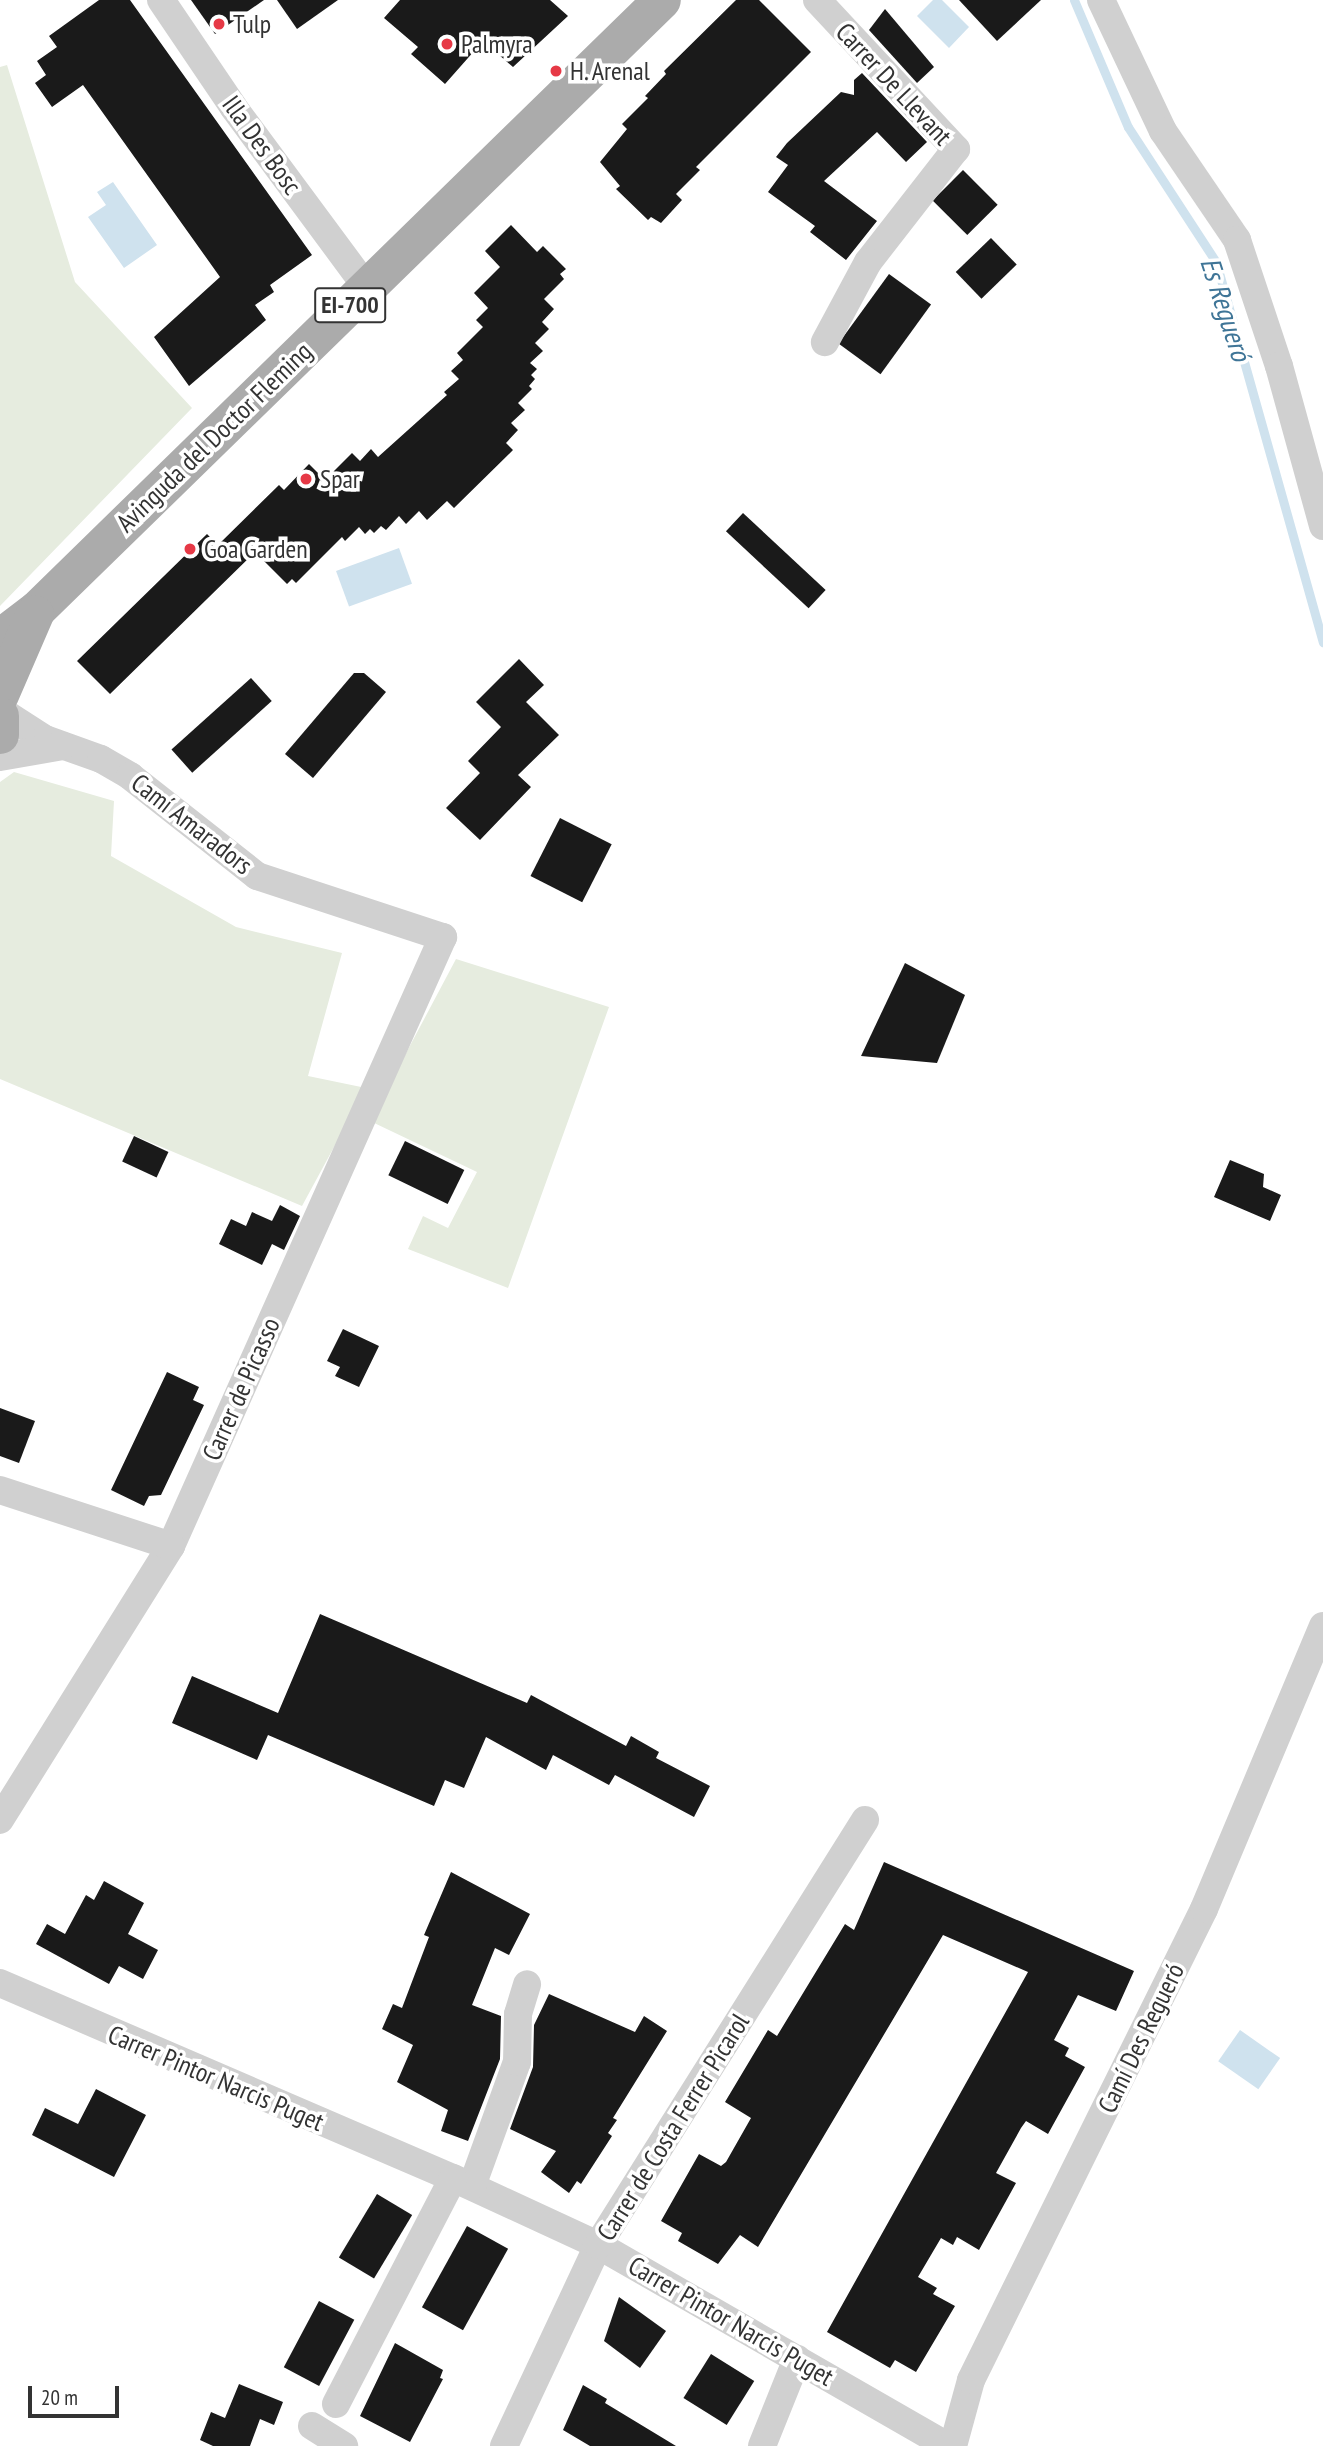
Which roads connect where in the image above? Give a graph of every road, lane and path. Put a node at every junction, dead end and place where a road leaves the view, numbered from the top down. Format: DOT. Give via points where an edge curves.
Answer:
graph roads {
  1 [pos="161,0"];
  2 [pos="662,0"];
  3 [pos="817,0"];
  4 [pos="1101,0"];
  5 [pos="367,288"];
  6 [pos="825,342"];
  7 [pos="1323,526"];
  8 [pos="37,610"];
  9 [pos="0,638"];
  10 [pos="0,695"];
  11 [pos="0,710"];
  12 [pos="0,716"];
  13 [pos="0,735"];
  14 [pos="63,746"];
  15 [pos="0,757"];
  16 [pos="443,937"];
  17 [pos="0,1490"];
  18 [pos="171,1546"];
  19 [pos="1323,1626"];
  20 [pos="0,1819"];
  21 [pos="865,1820"];
  22 [pos="0,1983"];
  23 [pos="527,1984"];
  24 [pos="462,2182"];
  25 [pos="598,2245"];
  26 [pos="797,2359"];
  27 [pos="336,2404"];
  28 [pos="312,2426"];
  29 [pos="344,2446"];
  30 [pos="504,2446"];
  31 [pos="762,2446"];
  32 [pos="950,2446"];
  1 -- 5 [label="street, Illa Des Bosc" via="233,108"];
  2 -- 5 [label="main road, Avinguda del Doctor Fleming / EI-700"];
  3 -- 6 [label="street, Carrer De Llevant" via="956,149 868,262"];
  4 -- 7 [label="street" via="1163,131 1237,240 1279,366"];
  5 -- 8 [label="main road, Avinguda del Doctor Fleming / EI-700"];
  8 -- 9 [label="main road, Avinguda del Doctor Fleming / EI-700"];
  8 -- 10 [label="main road, Avinguda del Doctor Fleming / EI-700"];
  11 -- 14 [label="street, Camí Amaradors"];
  12 -- 13 [label="main road"];
  14 -- 15 [label="street, Camí Amaradors"];
  14 -- 16 [label="street, Camí Amaradors" via="101,759 130,776 257,876"];
  16 -- 18 [label="street, Carrer de Picasso"];
  17 -- 18 [label="street"];
  18 -- 20 [label="street, Carrer de Picasso"];
  19 -- 32 [label="street, Camí Des Regueró" via="1204,1909 971,2380"];
  21 -- 25 [label="street, Carrer de Costa Ferrer Picarol"];
  22 -- 24 [label="street, Carrer Pintor Narcis Puget"];
  23 -- 24 [label="street" via="518,2014 517,2062"];
  24 -- 25 [label="street, Carrer Pintor Narcis Puget"];
  24 -- 27 [label="street"];
  25 -- 26 [label="street, Carrer Pintor Narcis Puget"];
  25 -- 30 [label="street, Carrer de Costa Ferrer Picarol"];
  26 -- 31 [label="street"];
  26 -- 32 [label="street, Carrer Pintor Narcis Puget"];
  28 -- 29 [label="street"];
}
